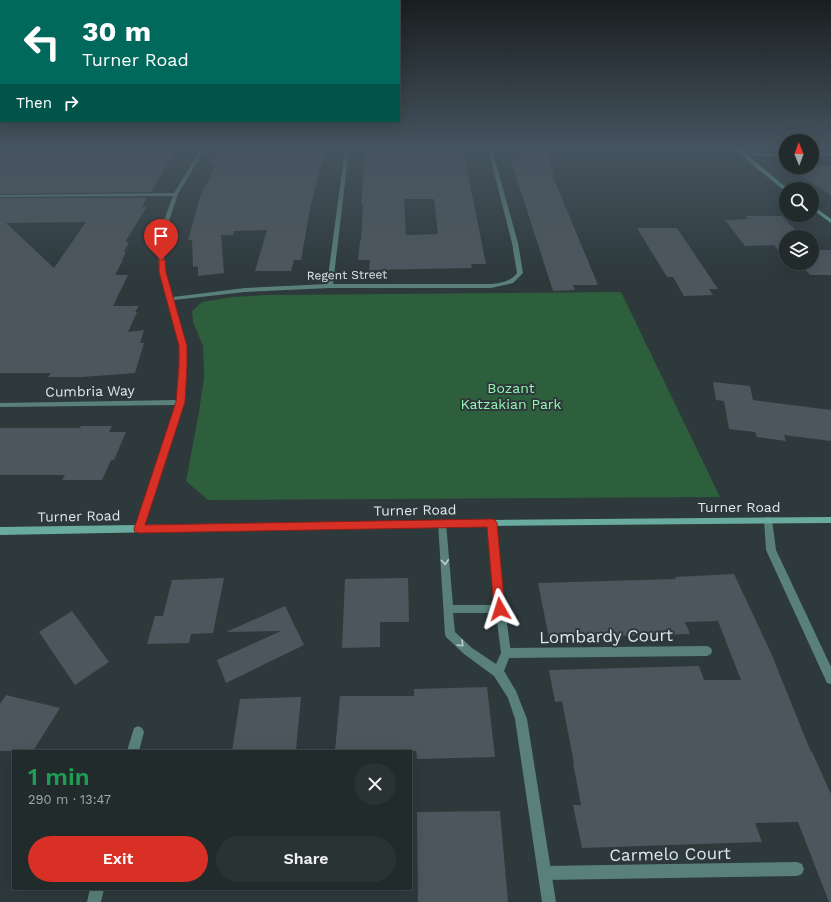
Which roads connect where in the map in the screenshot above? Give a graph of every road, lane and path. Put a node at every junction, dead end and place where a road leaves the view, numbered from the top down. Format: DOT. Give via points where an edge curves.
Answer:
graph roads {
  1 [pos="178,191"];
  2 [pos="342,191"];
  3 [pos="501,191"];
  4 [pos="176,194"];
  5 [pos="0,196"];
  6 [pos="819,212"];
  7 [pos="831,221"];
  8 [pos="330,286"];
  9 [pos="170,298"];
  10 [pos="181,402"];
  11 [pos="0,405"];
  12 [pos="768,520"];
  13 [pos="831,520"];
  14 [pos="492,523"];
  15 [pos="442,524"];
  16 [pos="139,529"];
  17 [pos="0,531"];
  18 [pos="449,609"];
  19 [pos="500,609"];
  20 [pos="708,651"];
  21 [pos="506,653"];
  22 [pos="498,672"];
  23 [pos="831,679"];
  24 [pos="138,732"];
  25 [pos="133,750"];
  26 [pos="797,869"];
  27 [pos="545,873"];
  28 [pos="97,890"];
  29 [pos="94,902"];
  30 [pos="549,902"];
  1 -- 4 [label="street"];
  2 -- 8 [label="street"];
  3 -- 8 [label="street, Regent Street" via="520,274 515,281 491,286"];
  4 -- 5 [label="street"];
  4 -- 9 [label="street" via="162,233 160,247"];
  6 -- 7 [label="main road"];
  8 -- 9 [label="street, Regent Street" via="245,290"];
  9 -- 10 [label="street" via="183,346"];
  10 -- 11 [label="street, Cumbria Way"];
  10 -- 16 [label="street"];
  12 -- 13 [label="main road, Turner Road"];
  12 -- 14 [label="main road, Turner Road"];
  12 -- 23 [label="street" via="771,550"];
  14 -- 15 [label="main road, Turner Road"];
  14 -- 19 [label="street"];
  15 -- 16 [label="main road, Turner Road"];
  15 -- 18 [label="street, one-way"];
  16 -- 17 [label="main road, Turner Road"];
  18 -- 19 [label="street"];
  18 -- 22 [label="street, one-way" via="450,634 468,651"];
  19 -- 21 [label="street"];
  20 -- 21 [label="street, Lombardy Court"];
  21 -- 22 [label="street"];
  22 -- 27 [label="street" via="512,695 521,719"];
  24 -- 25 [label="street"];
  26 -- 27 [label="street, Carmelo Court"];
  27 -- 30 [label="street"];
  28 -- 29 [label="street"];
}
